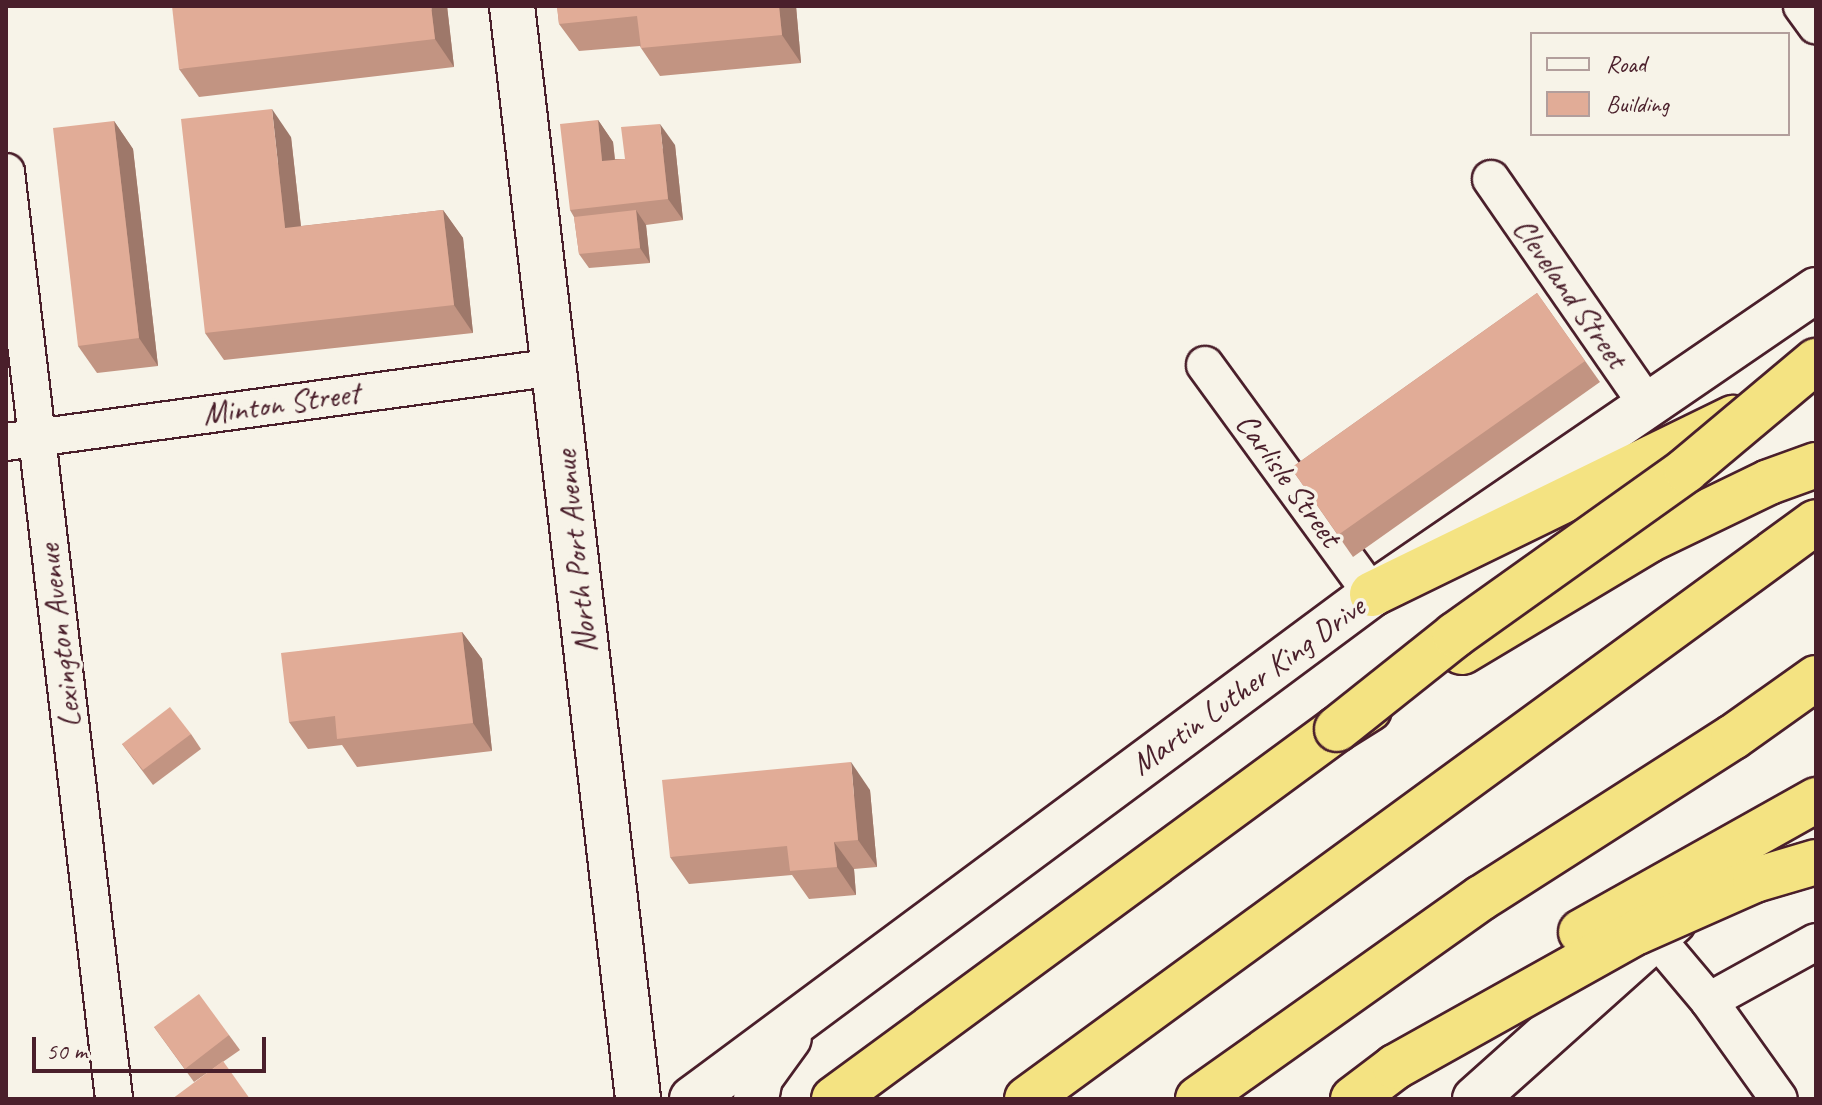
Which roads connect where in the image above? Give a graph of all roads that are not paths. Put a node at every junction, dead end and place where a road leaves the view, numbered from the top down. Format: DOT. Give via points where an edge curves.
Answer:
graph roads {
  1 [pos="512,6"];
  2 [pos="1802,6"];
  3 [pos="1816,25"];
  4 [pos="6,172"];
  5 [pos="1491,179"];
  6 [pos="1816,290"];
  7 [pos="1816,361"];
  8 [pos="1205,365"];
  9 [pos="556,367"];
  10 [pos="1816,373"];
  11 [pos="1649,407"];
  12 [pos="22,440"];
  13 [pos="1816,465"];
  14 [pos="1816,522"];
  15 [pos="1372,594"];
  16 [pos="1816,678"];
  17 [pos="1337,729"];
  18 [pos="1816,791"];
  19 [pos="1816,800"];
  20 [pos="1816,862"];
  21 [pos="1656,938"];
  22 [pos="1816,942"];
  23 [pos="823,1001"];
  24 [pos="1709,1001"];
  25 [pos="1395,1067"];
  26 [pos="114,1099"];
  27 [pos="638,1099"];
  28 [pos="692,1099"];
  29 [pos="756,1099"];
  30 [pos="834,1099"];
  31 [pos="1027,1099"];
  32 [pos="1198,1099"];
  33 [pos="1353,1099"];
  34 [pos="1475,1099"];
  35 [pos="1779,1099"];
  1 -- 9 [label="main road, North Port Avenue"];
  2 -- 3 [label="street"];
  4 -- 12 [label="street, Lexington Avenue"];
  5 -- 11 [label="street, Cleveland Street"];
  6 -- 11 [label="main road, Martin Luther King Drive"];
  7 -- 17 [label="highway, bridge" via="1686,470 1455,635"];
  8 -- 15 [label="street, Carlisle Street"];
  9 -- 12 [label="street, Minton Street"];
  9 -- 27 [label="main road, North Port Avenue"];
  10 -- 15 [label="highway" via="1670,451"];
  11 -- 15 [label="main road, Martin Luther King Drive"];
  12 -- 26 [label="street, Lexington Avenue"];
  13 -- 17 [label="highway, bridge" via="1649,540"];
  14 -- 31 [label="highway"];
  15 -- 23 [label="main road, Martin Luther King Drive"];
  16 -- 32 [label="highway" via="1481,898"];
  17 -- 30 [label="highway"];
  18 -- 21 [label="main road"];
  19 -- 25 [label="highway, bridge" via="1625,905 1509,978"];
  20 -- 25 [label="highway, bridge" via="1755,880 1637,932"];
  21 -- 24 [label="street"];
  21 -- 34 [label="main road"];
  22 -- 24 [label="street"];
  23 -- 28 [label="main road, Martin Luther King Drive"];
  23 -- 29 [label="main road" via="777,1050 760,1078"];
  24 -- 35 [label="street"];
  25 -- 33 [label="highway, bridge"];
}
